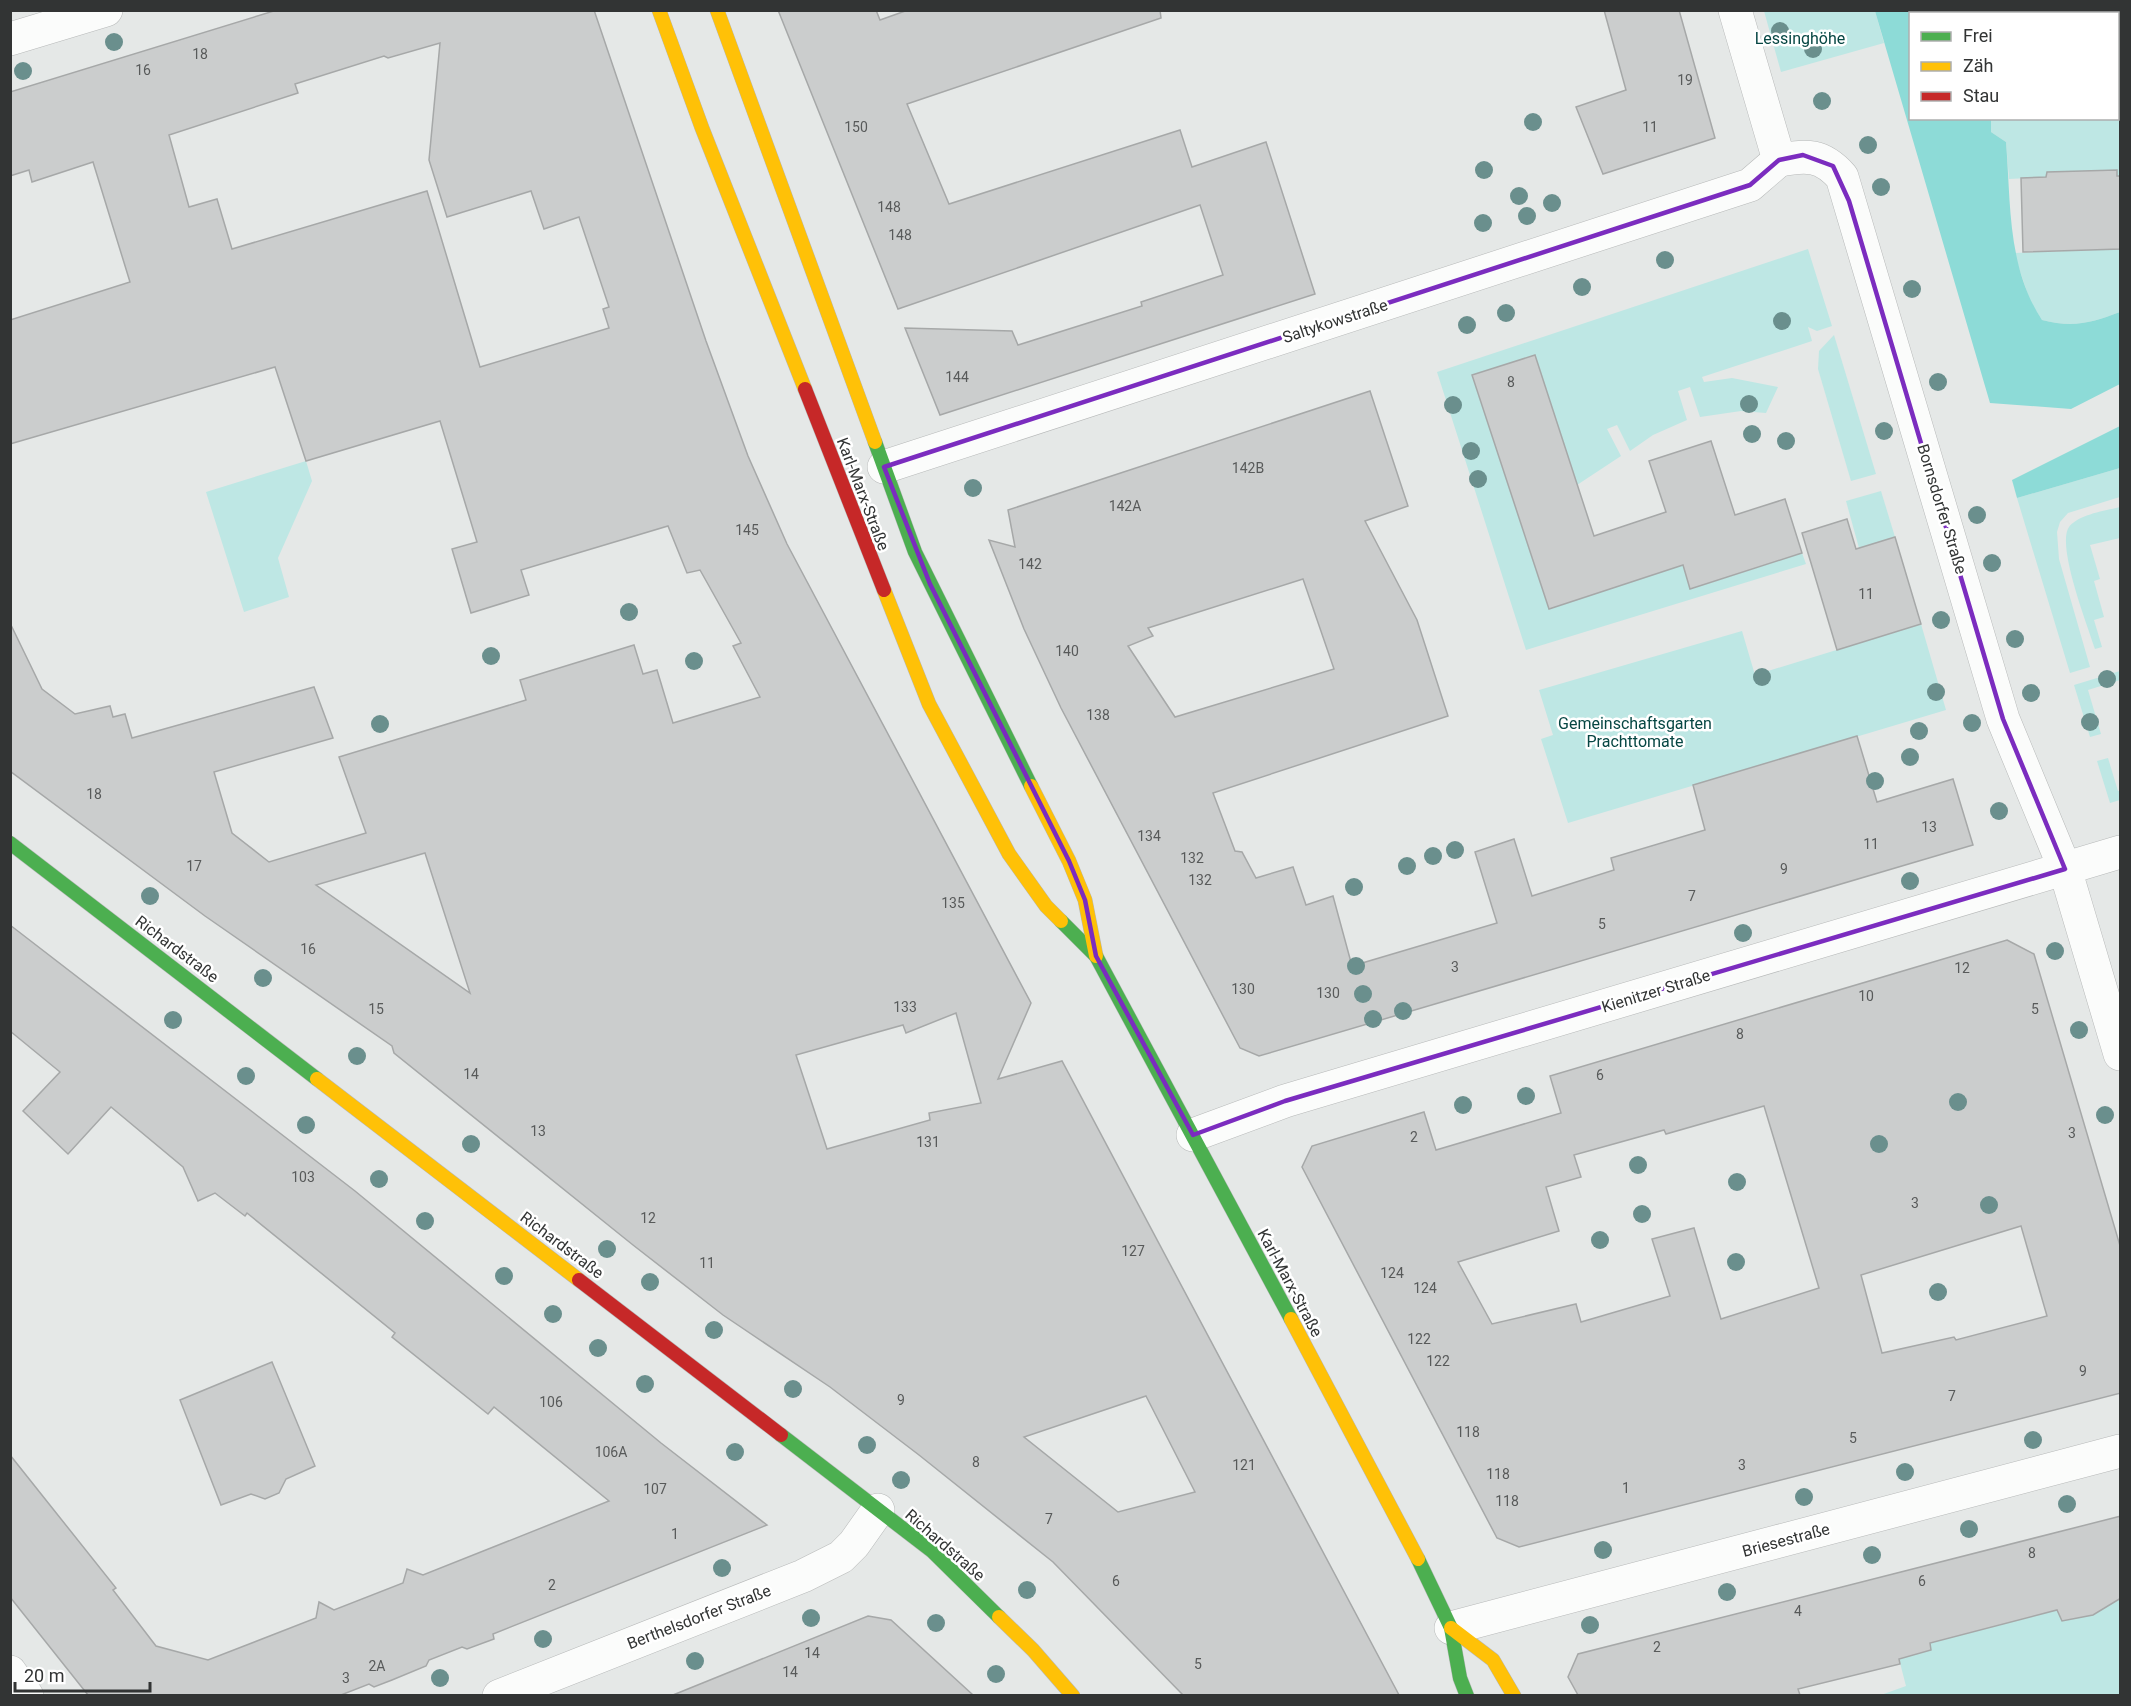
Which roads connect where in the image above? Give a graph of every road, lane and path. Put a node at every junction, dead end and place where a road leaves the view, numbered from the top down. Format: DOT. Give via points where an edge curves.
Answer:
graph roads {
  1 [pos="106,10"];
  2 [pos="659,10"];
  3 [pos="717,10"];
  4 [pos="1735,10"];
  5 [pos="10,39"];
  6 [pos="1779,160"];
  7 [pos="884,467"];
  8 [pos="10,843"];
  9 [pos="2121,852"];
  10 [pos="2065,869"];
  11 [pos="1096,956"];
  12 [pos="2121,1054"];
  13 [pos="1193,1135"];
  14 [pos="2121,1451"];
  15 [pos="878,1510"];
  16 [pos="1451,1628"];
  17 [pos="10,1672"];
  18 [pos="27,1695"];
  19 [pos="499,1695"];
  20 [pos="1073,1695"];
  21 [pos="1467,1695"];
  22 [pos="1514,1695"];
  1 -- 5 [label="street"];
  2 -- 11 [label="main road, Karl-Marx-Straße" via="929,704 1009,854 1046,906"];
  3 -- 7 [label="main road, Karl-Marx-Straße"];
  4 -- 6 [label="street"];
  6 -- 7 [label="street, Saltykowstraße" via="1750,185"];
  6 -- 10 [label="street, Bornsdorfer Straße" via="1803,155 1822,160 1842,177 2003,719"];
  7 -- 11 [label="main road, Karl-Marx-Straße" via="930,584 1070,861 1085,900"];
  8 -- 15 [label="main road, Richardstraße"];
  9 -- 10 [label="street, Kienitzer Straße"];
  10 -- 12 [label="street, Bornsdorfer Straße"];
  10 -- 13 [label="street, Kienitzer Straße" via="1284,1101"];
  11 -- 13 [label="main road, Karl-Marx-Straße"];
  13 -- 16 [label="main road, Karl-Marx-Straße"];
  14 -- 16 [label="street, Briesestraße"];
  15 -- 19 [label="street, Berthelsdorfer Straße" via="841,1557 803,1576"];
  15 -- 20 [label="main road, Richardstraße" via="952,1569"];
  16 -- 21 [label="main road, Karl-Marx-Straße"];
  16 -- 22 [label="main road, Karl-Marx-Straße" via="1493,1660"];
  17 -- 18 [label="street"];
}
